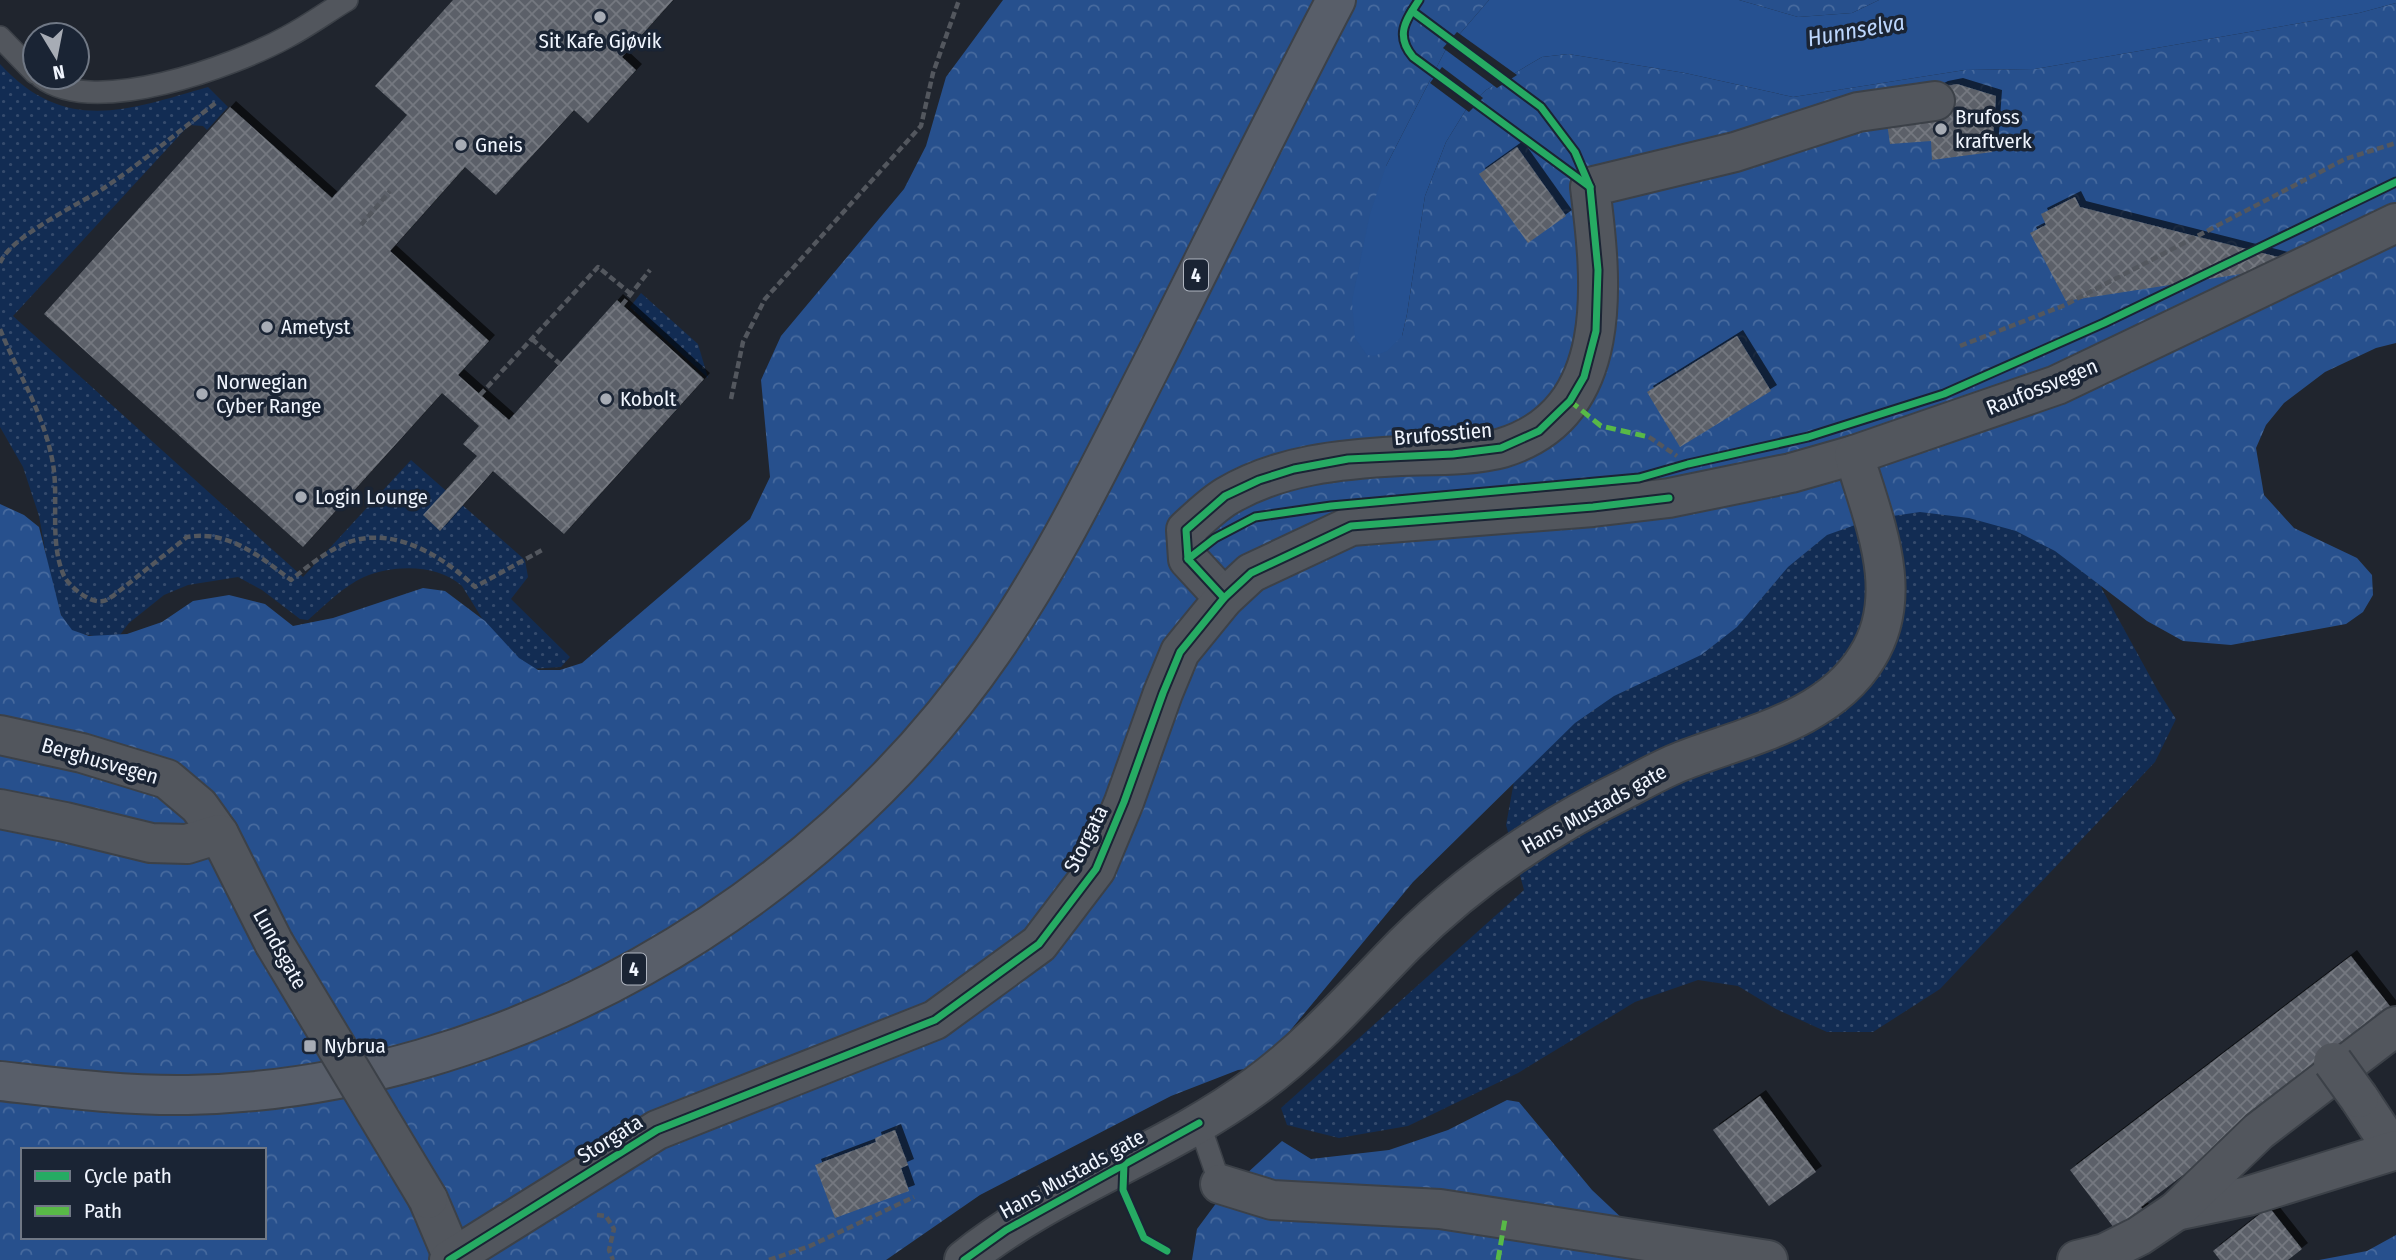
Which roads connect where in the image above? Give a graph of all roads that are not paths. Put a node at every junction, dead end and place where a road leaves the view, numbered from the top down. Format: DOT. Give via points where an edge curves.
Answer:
graph roads {
  1 [pos="347,0"];
  2 [pos="1336,0"];
  3 [pos="0,37"];
  4 [pos="21,59"];
  5 [pos="76,91"];
  6 [pos="1935,101"];
  7 [pos="2396,223"];
  8 [pos="1854,456"];
  9 [pos="1669,498"];
  10 [pos="1224,598"];
  11 [pos="0,735"];
  12 [pos="0,809"];
  13 [pos="219,834"];
  14 [pos="2396,1026"];
  15 [pos="2333,1062"];
  16 [pos="0,1081"];
  17 [pos="1199,1123"];
  18 [pos="2395,1150"];
  19 [pos="1220,1184"];
  20 [pos="2176,1211"];
  21 [pos="451,1259"];
  22 [pos="964,1260"];
  23 [pos="1768,1260"];
  24 [pos="2077,1260"];
  1 -- 5 [label="lane" via="250,63 116,93"];
  2 -- 16 [label="highway, 4" via="1083,503 1026,599 962,691 888,778 774,880 669,950 574,1000 493,1034 352,1076 189,1095"];
  3 -- 4 [label="lane"];
  6 -- 10 [label="street, Brufosstien" via="1858,112 1735,152 1590,187 1598,270 1596,331 1584,377 1570,401 1539,431 1501,448 1348,459 1294,469 1225,496 1186,530 1188,559"];
  7 -- 8 [label="street, Raufossvegen" via="2057,385"];
  8 -- 9 [label="street, Raufossvegen"];
  8 -- 17 [label="street, Hans Mustads gate" via="1883,556 1887,591 1878,639 1849,682 1824,702 1780,724 1678,762 1559,824 1453,900 1311,1039 1258,1085"];
  9 -- 10 [label="street, Storgata" via="1351,526 1251,573"];
  10 -- 21 [label="street, Storgata" via="1180,652 1096,869 1039,944 935,1020 657,1130"];
  11 -- 13 [label="street, Berghusvegen" via="167,779 199,806"];
  12 -- 13 [label="street" via="151,842 187,844"];
  13 -- 21 [label="street, Lundsgate, bridge" via="274,943 428,1199"];
  14 -- 20 [label="street" via="2259,1131"];
  15 -- 18 [label="street, bridge"];
  17 -- 19 [label="lane"];
  17 -- 22 [label="street, Hans Mustads gate" via="1006,1230"];
  18 -- 20 [label="street" via="2248,1196"];
  19 -- 23 [label="street" via="1272,1200 1440,1209"];
  20 -- 24 [label="street" via="2105,1253"];
}
